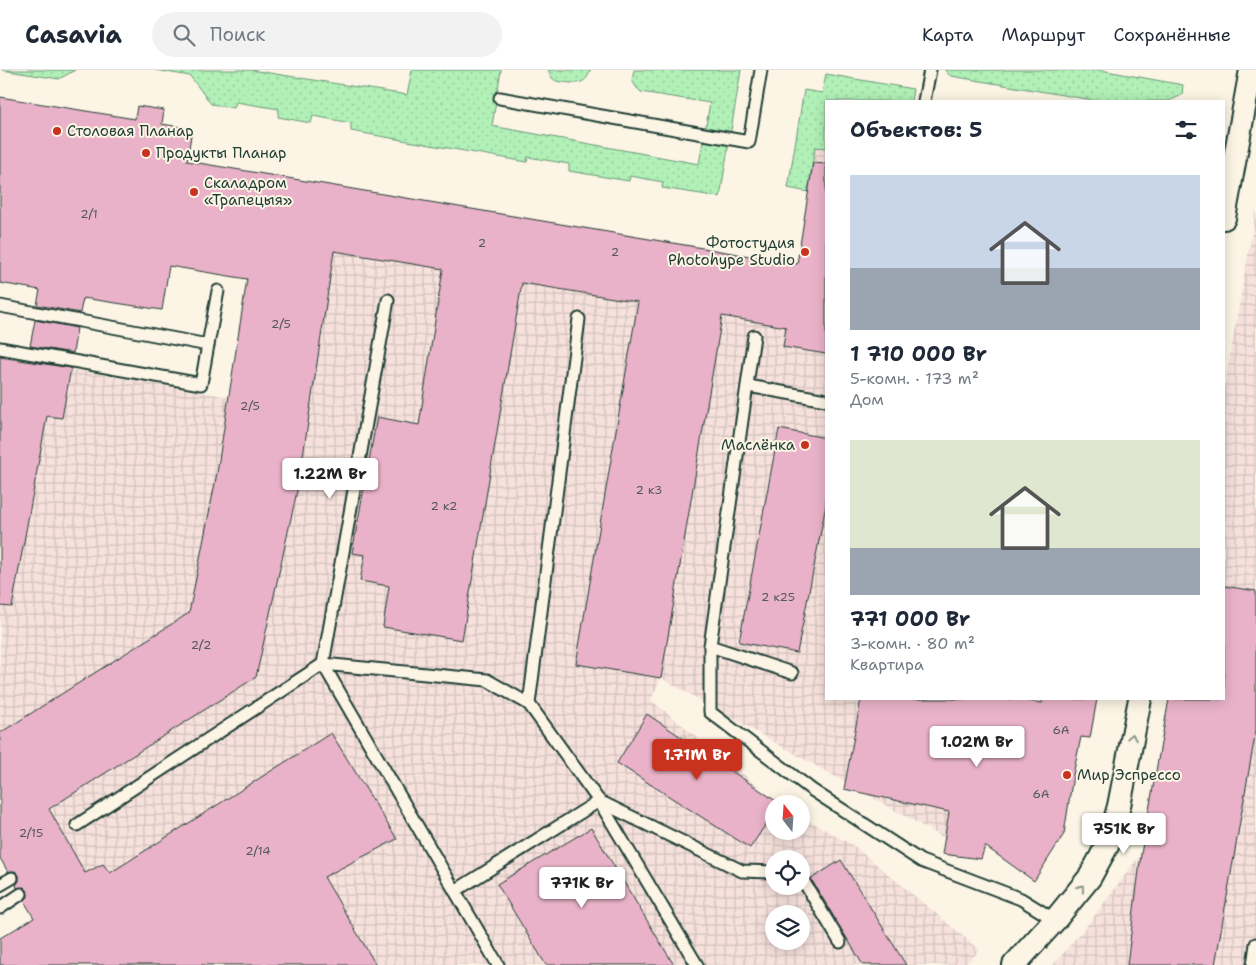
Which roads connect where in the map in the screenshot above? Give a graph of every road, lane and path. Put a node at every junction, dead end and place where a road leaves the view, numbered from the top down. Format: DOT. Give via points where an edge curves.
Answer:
graph roads {
  1 [pos="761,70"];
  2 [pos="930,70"];
  3 [pos="1251,70"];
  4 [pos="500,98"];
  5 [pos="924,100"];
  6 [pos="1225,213"];
  7 [pos="218,291"];
  8 [pos="388,300"];
  9 [pos="0,306"];
  10 [pos="578,319"];
  11 [pos="754,336"];
  12 [pos="208,345"];
  13 [pos="0,348"];
  14 [pos="748,386"];
  15 [pos="825,400"];
  16 [pos="710,646"];
  17 [pos="323,664"];
  18 [pos="792,673"];
  19 [pos="1140,700"];
  20 [pos="529,704"];
  21 [pos="599,801"];
  22 [pos="77,825"];
  23 [pos="765,872"];
  24 [pos="12,878"];
  25 [pos="0,885"];
  26 [pos="456,891"];
  27 [pos="810,892"];
  28 [pos="21,894"];
  29 [pos="0,908"];
  30 [pos="1055,920"];
  31 [pos="840,942"];
  32 [pos="1256,944"];
  33 [pos="498,965"];
  34 [pos="697,965"];
  35 [pos="1014,965"];
  36 [pos="1252,965"];
  1 -- 4 [label="lane" via="750,142"];
  2 -- 5 [label="lane"];
  3 -- 6 [label="street"];
  7 -- 12 [label="lane"];
  8 -- 17 [label="lane"];
  9 -- 12 [label="lane"];
  10 -- 20 [label="lane"];
  11 -- 14 [label="lane"];
  12 -- 13 [label="lane" via="201,384"];
  14 -- 15 [label="lane"];
  14 -- 16 [label="lane"];
  16 -- 18 [label="lane"];
  16 -- 30 [label="lane" via="710,712 806,785 921,861 1021,899"];
  17 -- 20 [label="lane" via="487,680"];
  17 -- 22 [label="lane"];
  17 -- 26 [label="lane"];
  30 -- 19 [label="street, one-way" via="1090,877 1108,844 1119,806"];
  20 -- 21 [label="lane"];
  21 -- 23 [label="lane" via="742,871"];
  21 -- 26 [label="lane"];
  21 -- 34 [label="lane"];
  24 -- 25 [label="lane"];
  26 -- 33 [label="lane"];
  27 -- 31 [label="lane"];
  28 -- 29 [label="lane"];
  30 -- 35 [label="street"];
  32 -- 36 [label="lane"];
}
